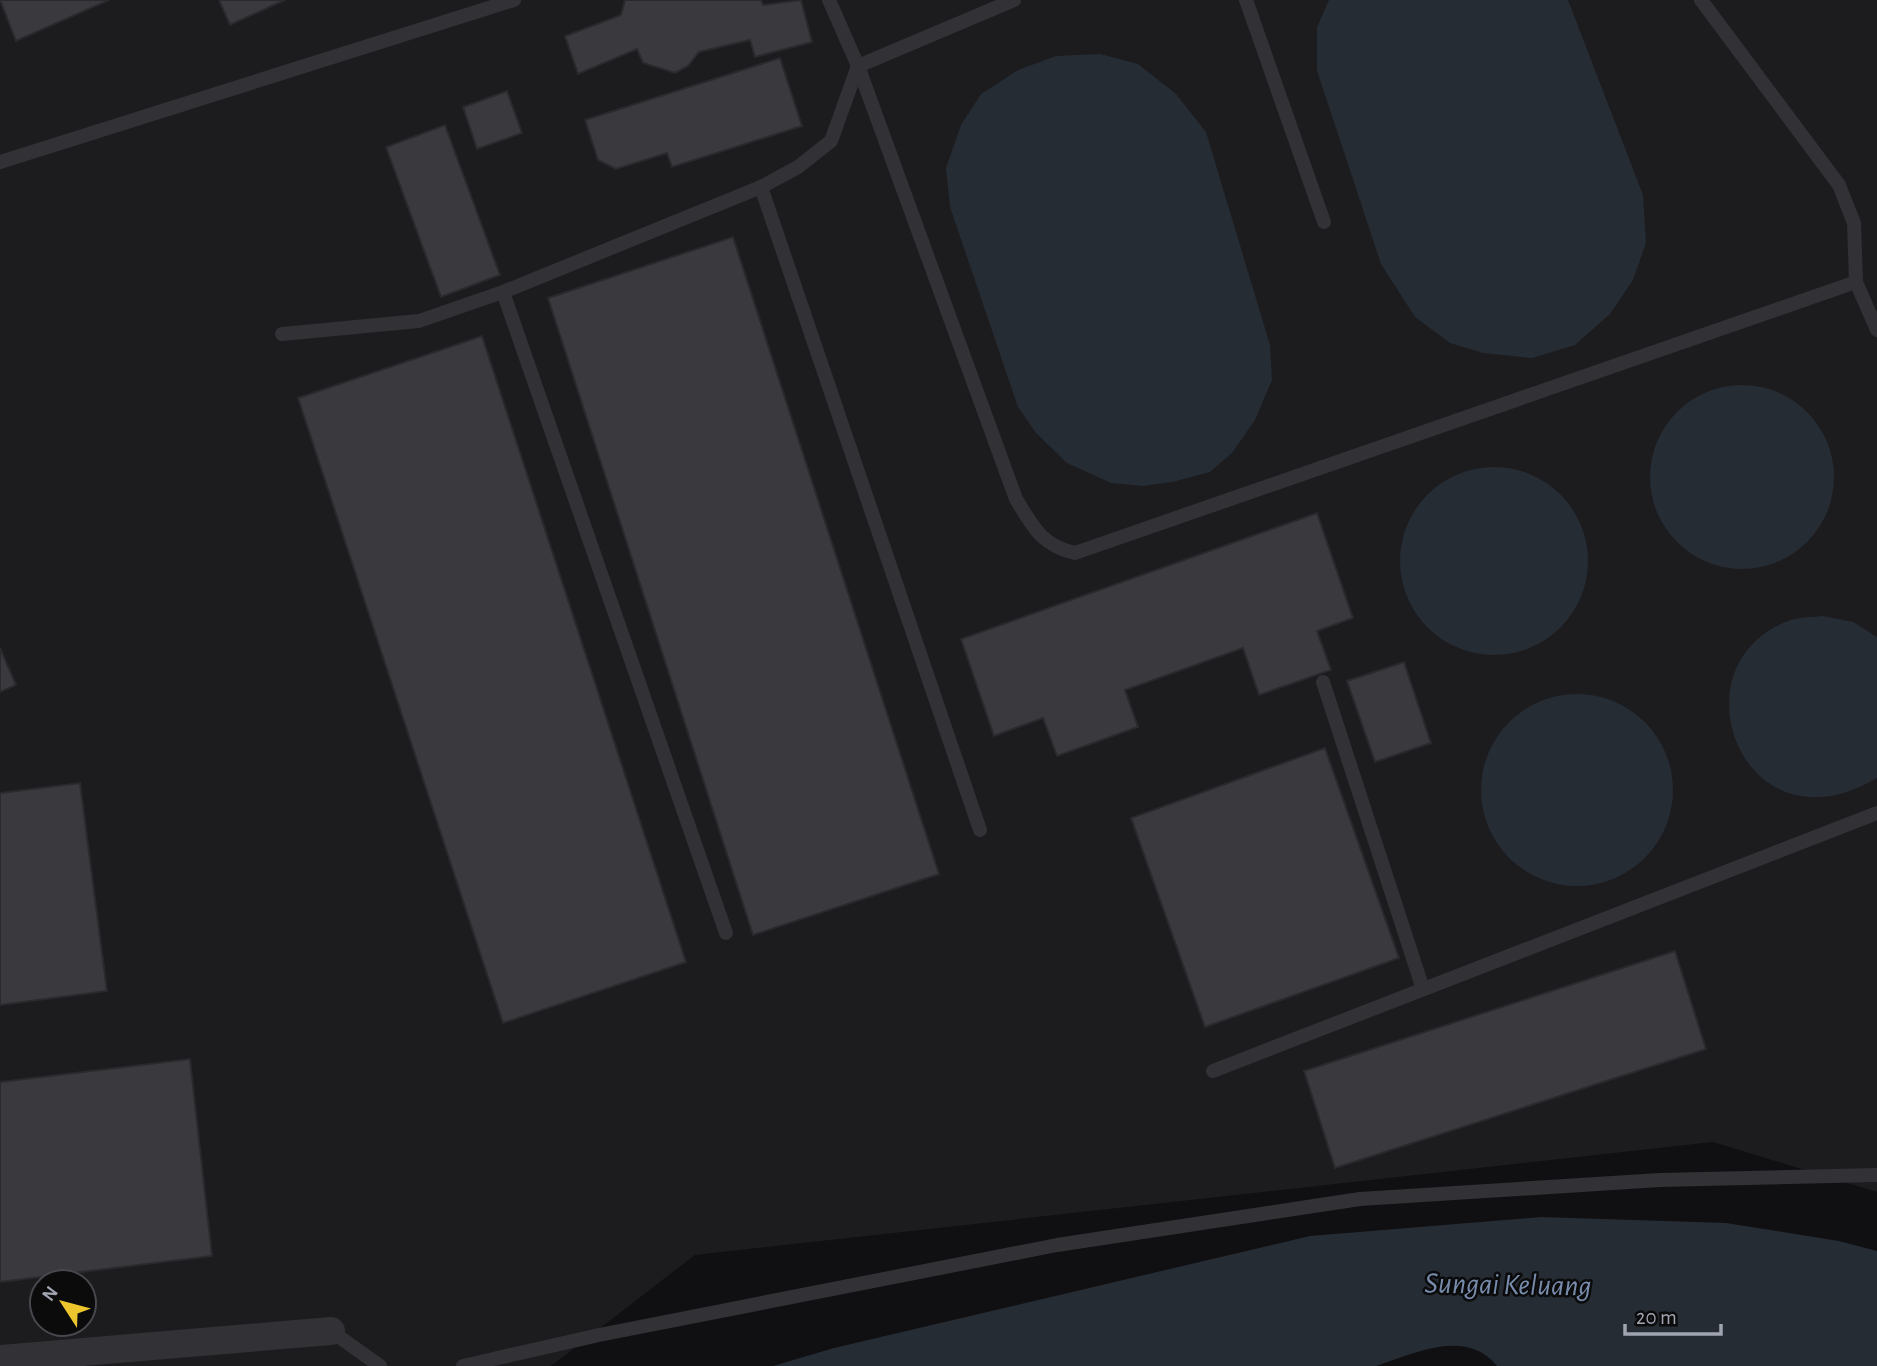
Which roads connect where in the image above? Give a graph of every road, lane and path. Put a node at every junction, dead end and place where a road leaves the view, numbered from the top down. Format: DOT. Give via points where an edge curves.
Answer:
graph roads {
  1 [pos="514,0"];
  2 [pos="829,0"];
  3 [pos="1014,0"];
  4 [pos="1246,0"];
  5 [pos="1701,0"];
  6 [pos="858,66"];
  7 [pos="0,162"];
  8 [pos="761,187"];
  9 [pos="1324,222"];
  10 [pos="1856,282"];
  11 [pos="503,292"];
  12 [pos="1877,330"];
  13 [pos="282,334"];
  14 [pos="1323,682"];
  15 [pos="1877,813"];
  16 [pos="980,830"];
  17 [pos="726,933"];
  18 [pos="1423,989"];
  19 [pos="1213,1071"];
  20 [pos="1877,1175"];
  21 [pos="331,1331"];
  22 [pos="0,1359"];
  23 [pos="380,1366"];
  24 [pos="463,1366"];
  1 -- 7 [label="lane"];
  2 -- 6 [label="lane"];
  3 -- 6 [label="lane"];
  4 -- 9 [label="lane"];
  5 -- 10 [label="lane" via="1839,185 1854,223"];
  6 -- 8 [label="lane" via="831,141 798,167"];
  6 -- 10 [label="lane" via="1016,499 1038,534 1055,549 1075,553"];
  8 -- 11 [label="lane"];
  8 -- 16 [label="lane"];
  10 -- 12 [label="lane"];
  11 -- 13 [label="lane" via="419,321"];
  11 -- 17 [label="lane"];
  14 -- 18 [label="lane"];
  15 -- 18 [label="lane"];
  18 -- 19 [label="lane"];
  20 -- 24 [label="lane" via="1660,1180 1360,1199 1057,1245"];
  21 -- 22 [label="street"];
  21 -- 23 [label="lane"];
}
